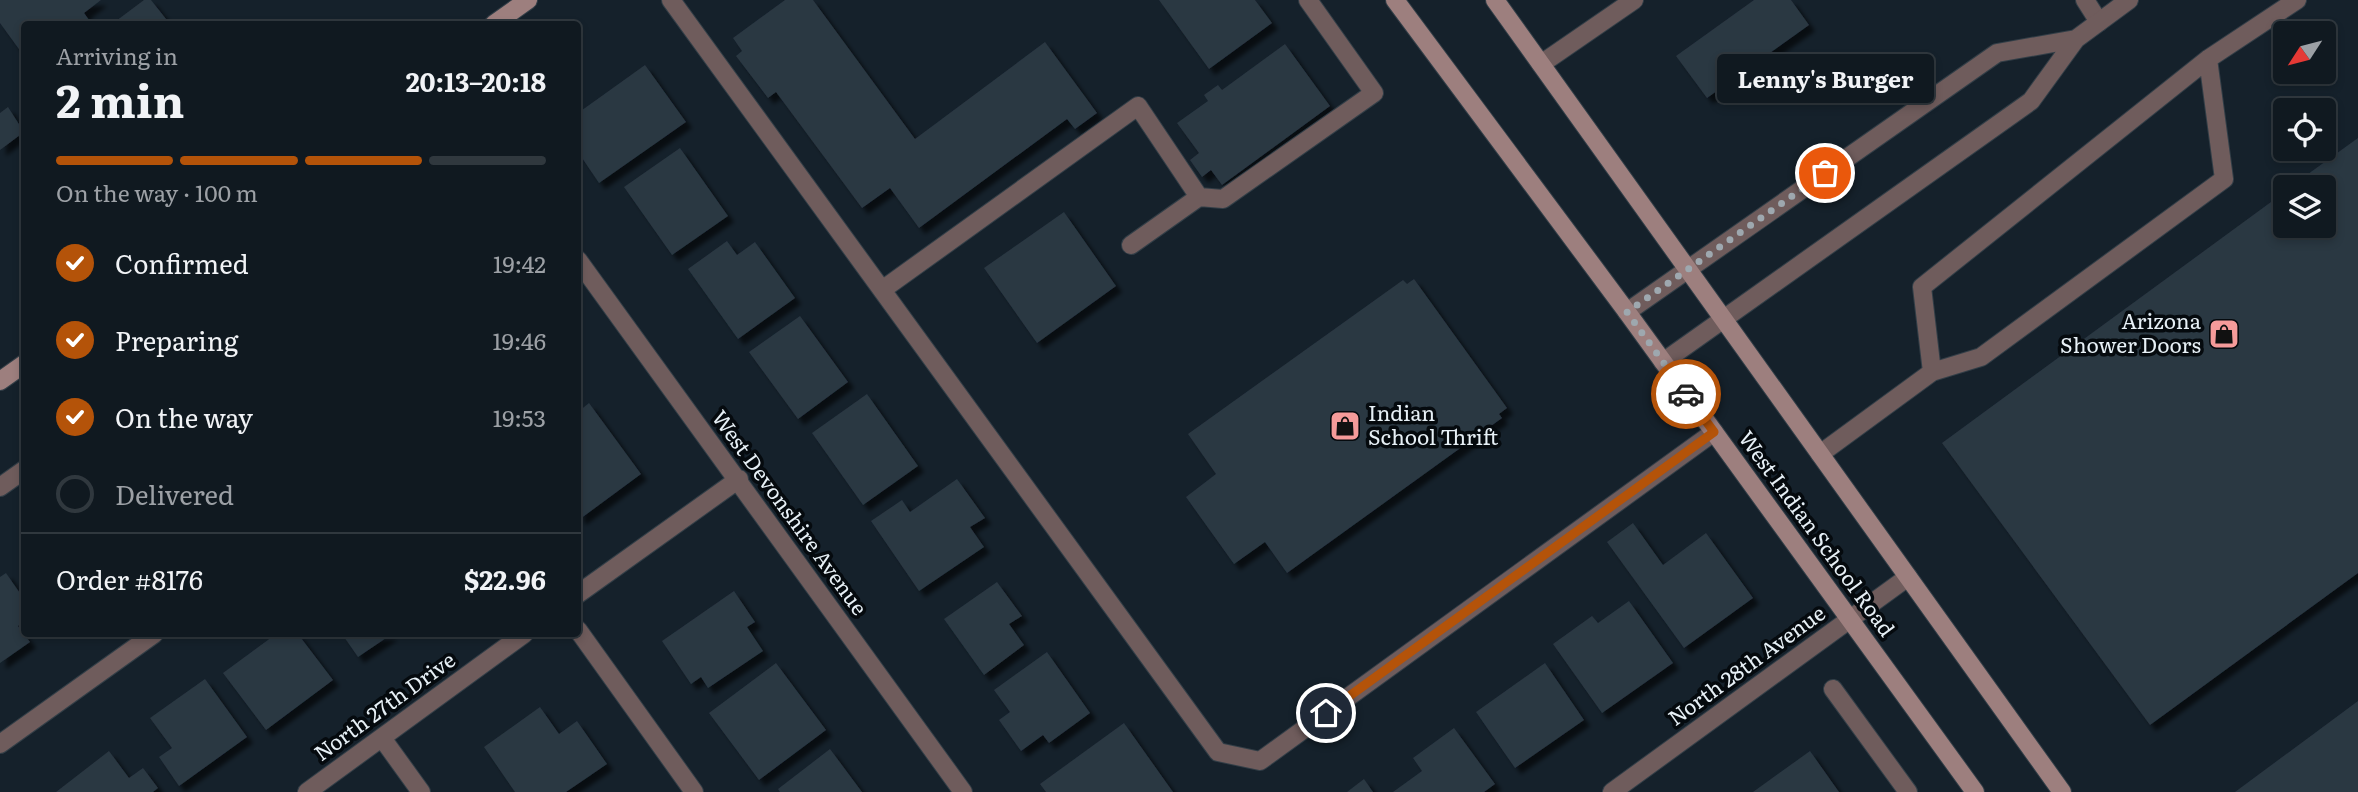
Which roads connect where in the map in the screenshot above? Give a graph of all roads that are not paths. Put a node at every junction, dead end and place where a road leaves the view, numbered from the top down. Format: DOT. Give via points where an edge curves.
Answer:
graph roads {
  1 [pos="528,0"];
  2 [pos="671,0"];
  3 [pos="1307,0"];
  4 [pos="1395,0"];
  5 [pos="1495,0"];
  6 [pos="1634,0"];
  7 [pos="2085,0"];
  8 [pos="2129,0"];
  9 [pos="2297,0"];
  10 [pos="498,21"];
  11 [pos="2099,22"];
  12 [pos="2076,39"];
  13 [pos="2208,60"];
  14 [pos="1541,64"];
  15 [pos="1199,197"];
  16 [pos="1131,245"];
  17 [pos="581,264"];
  18 [pos="1688,269"];
  19 [pos="881,290"];
  20 [pos="1627,312"];
  21 [pos="1723,318"];
  22 [pos="1663,362"];
  23 [pos="21,366"];
  24 [pos="1932,372"];
  25 [pos="0,381"];
  26 [pos="1714,432"];
  27 [pos="1820,454"];
  28 [pos="21,472"];
  29 [pos="739,479"];
  30 [pos="0,487"];
  31 [pos="1908,577"];
  32 [pos="581,592"];
  33 [pos="1850,620"];
  34 [pos="581,634"];
  35 [pos="150,637"];
  36 [pos="520,637"];
  37 [pos="1833,689"];
  38 [pos="382,738"];
  39 [pos="0,744"];
  40 [pos="307,792"];
  41 [pos="421,792"];
  42 [pos="694,792"];
  43 [pos="963,792"];
  44 [pos="1612,792"];
  45 [pos="1908,792"];
  46 [pos="1975,792"];
  47 [pos="2063,792"];
  1 -- 10 [label="main road"];
  2 -- 19 [label="street"];
  3 -- 15 [label="street" via="1374,93 1223,199"];
  4 -- 20 [label="main road, West Indian School Road"];
  5 -- 14 [label="main road"];
  6 -- 14 [label="street"];
  7 -- 11 [label="street"];
  8 -- 11 [label="street"];
  9 -- 13 [label="street"];
  11 -- 12 [label="street"];
  12 -- 18 [label="street" via="1997,53"];
  12 -- 21 [label="street" via="2031,101"];
  13 -- 24 [label="street" via="1922,286"];
  13 -- 24 [label="street" via="2224,179 1981,357"];
  14 -- 18 [label="main road"];
  15 -- 16 [label="street"];
  15 -- 19 [label="street" via="1138,106"];
  17 -- 29 [label="street, West Devonshire Avenue"];
  18 -- 20 [label="street"];
  18 -- 21 [label="main road"];
  19 -- 26 [label="street" via="1218,752 1260,761"];
  20 -- 22 [label="main road, West Indian School Road"];
  21 -- 22 [label="street"];
  21 -- 27 [label="main road"];
  22 -- 26 [label="main road, West Indian School Road"];
  23 -- 25 [label="main road"];
  24 -- 27 [label="street"];
  26 -- 33 [label="main road, West Indian School Road"];
  27 -- 31 [label="main road"];
  28 -- 30 [label="street"];
  29 -- 32 [label="street"];
  29 -- 43 [label="street, West Devonshire Avenue"];
  31 -- 33 [label="street, North 28th Avenue"];
  31 -- 47 [label="main road"];
  33 -- 44 [label="street, North 28th Avenue"];
  33 -- 46 [label="main road, West Indian School Road"];
  34 -- 42 [label="street"];
  35 -- 39 [label="street"];
  36 -- 38 [label="street, North 27th Drive"];
  37 -- 45 [label="street"];
  38 -- 40 [label="street, North 27th Drive"];
  38 -- 41 [label="street"];
}
